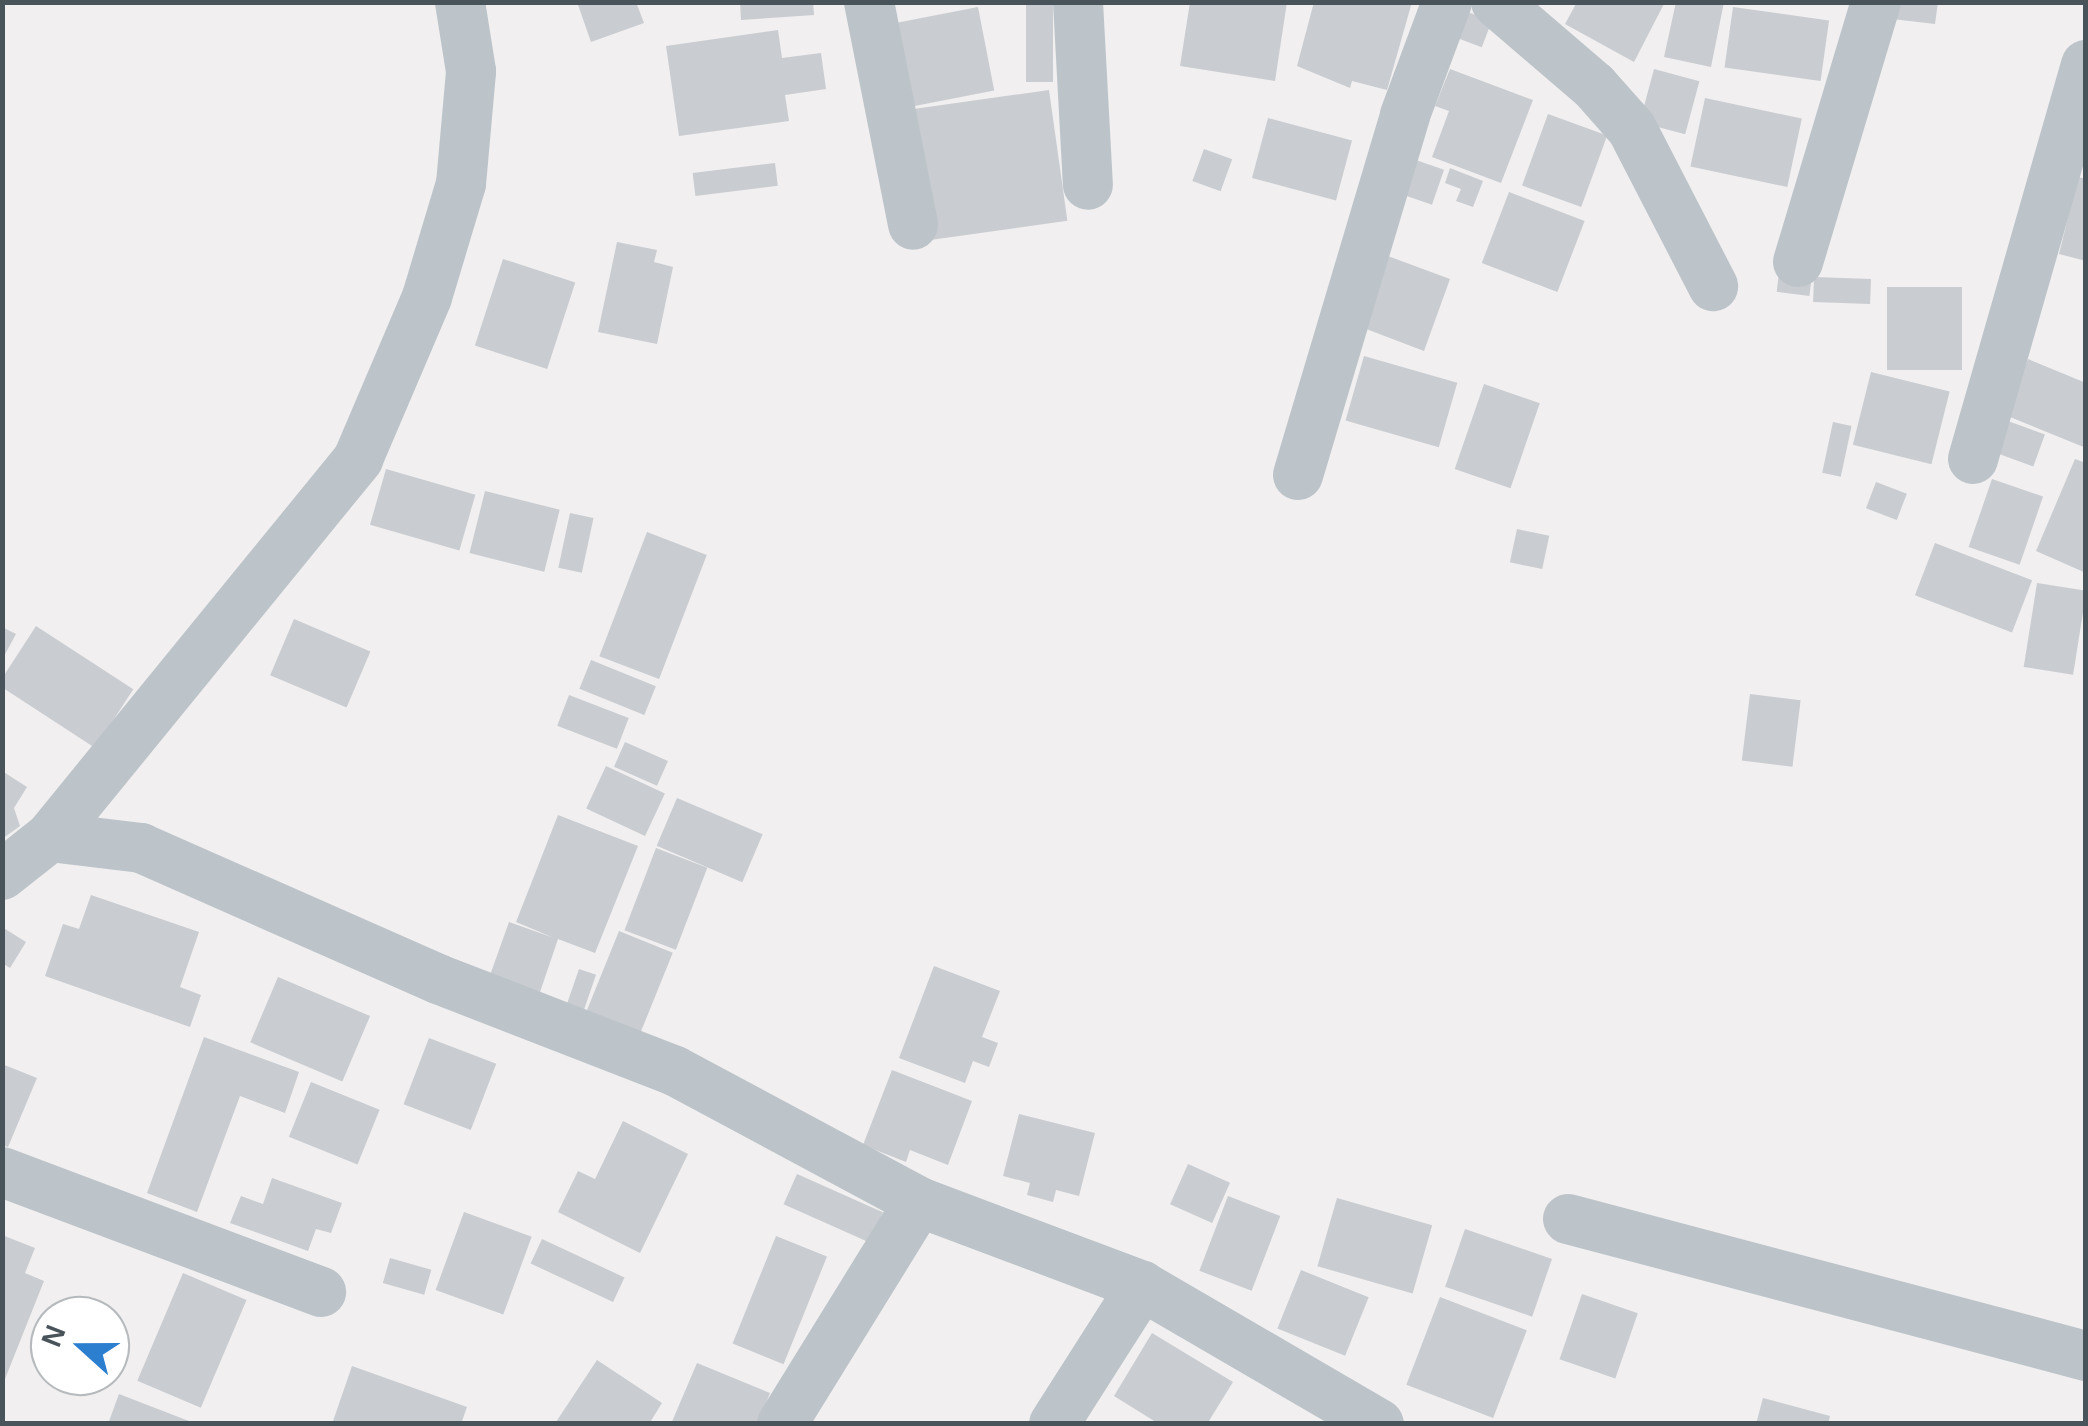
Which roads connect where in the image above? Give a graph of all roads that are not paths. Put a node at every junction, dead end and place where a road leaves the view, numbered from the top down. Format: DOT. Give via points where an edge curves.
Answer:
graph roads {
  1 [pos="460,2"];
  2 [pos="869,2"];
  3 [pos="1078,2"];
  4 [pos="1448,2"];
  5 [pos="1496,2"];
  6 [pos="1876,2"];
  7 [pos="2086,65"];
  8 [pos="1088,185"];
  9 [pos="913,225"];
  10 [pos="1798,262"];
  11 [pos="1713,286"];
  12 [pos="1973,459"];
  13 [pos="1298,475"];
  14 [pos="110,766"];
  15 [pos="50,837"];
  16 [pos="141,848"];
  17 [pos="2,874"];
  18 [pos="2,1172"];
  19 [pos="919,1202"];
  20 [pos="1568,1219"];
  21 [pos="1142,1286"];
  22 [pos="320,1292"];
  23 [pos="2086,1356"];
  24 [pos="782,1424"];
  25 [pos="1054,1424"];
  26 [pos="1380,1424"];
  1 -- 14 [label="street" via="472,71 461,184 390,391 358,459"];
  2 -- 9 [label="street"];
  3 -- 8 [label="street"];
  4 -- 13 [label="street" via="1405,115"];
  5 -- 11 [label="street" via="1594,86 1632,129"];
  6 -- 10 [label="street"];
  7 -- 12 [label="street"];
  14 -- 15 [label="street"];
  14 -- 16 [label="street"];
  15 -- 16 [label="street"];
  15 -- 17 [label="street"];
  16 -- 19 [label="street" via="438,979 675,1071"];
  18 -- 22 [label="street"];
  19 -- 21 [label="street"];
  19 -- 24 [label="street"];
  20 -- 23 [label="street"];
  21 -- 25 [label="street"];
  21 -- 26 [label="street"];
}
